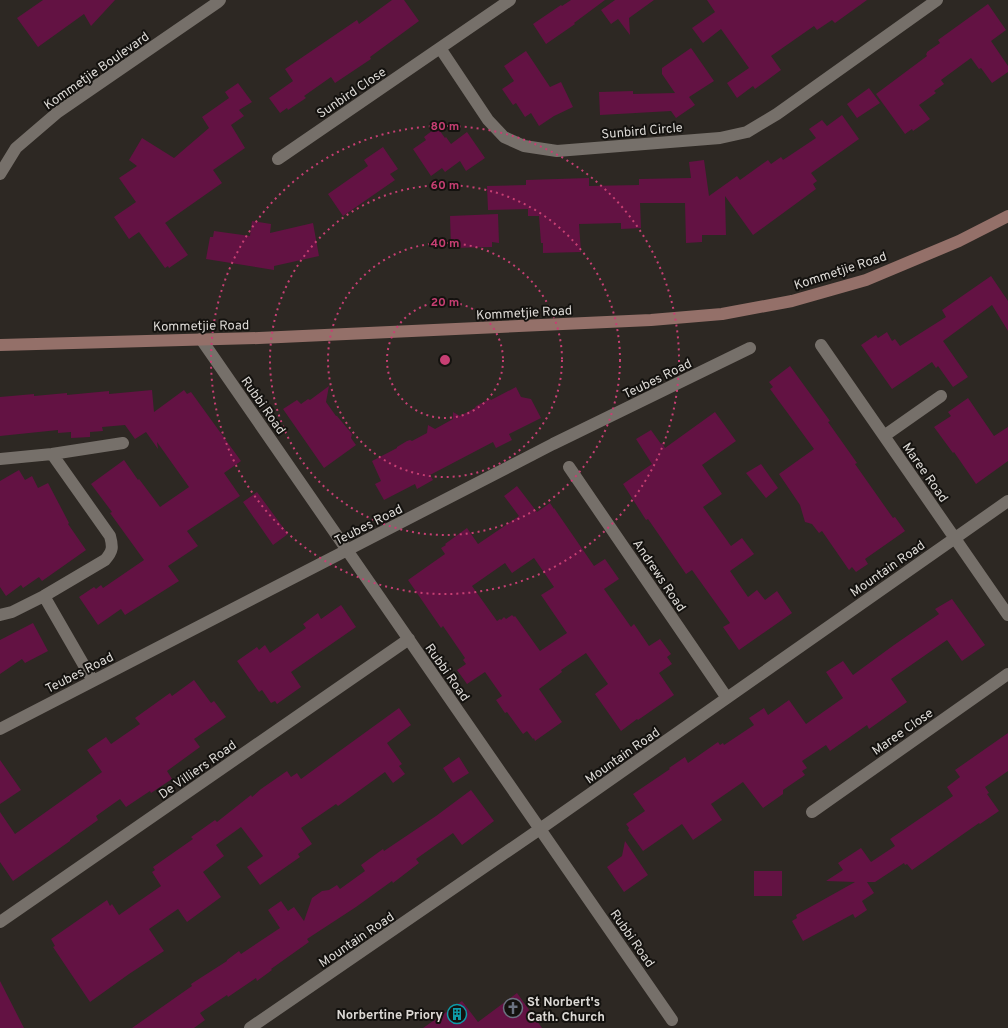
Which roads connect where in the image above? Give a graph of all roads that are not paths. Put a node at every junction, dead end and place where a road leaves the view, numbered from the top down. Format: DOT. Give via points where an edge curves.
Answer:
graph roads {
  1 [pos="220,0"];
  2 [pos="510,0"];
  3 [pos="937,0"];
  4 [pos="440,48"];
  5 [pos="278,159"];
  6 [pos="0,174"];
  7 [pos="1008,216"];
  8 [pos="201,339"];
  9 [pos="0,345"];
  10 [pos="822,345"];
  11 [pos="750,348"];
  12 [pos="941,396"];
  13 [pos="884,436"];
  14 [pos="123,443"];
  15 [pos="52,454"];
  16 [pos="0,459"];
  17 [pos="569,468"];
  18 [pos="1008,501"];
  19 [pos="954,538"];
  20 [pos="348,550"];
  21 [pos="44,596"];
  22 [pos="0,615"];
  23 [pos="1008,615"];
  24 [pos="409,639"];
  25 [pos="1008,674"];
  26 [pos="93,681"];
  27 [pos="727,698"];
  28 [pos="0,729"];
  29 [pos="812,812"];
  30 [pos="540,829"];
  31 [pos="0,922"];
  32 [pos="672,1020"];
  33 [pos="250,1028"];
  1 -- 6 [label="street, Kommetjie Boulevard" via="58,112 16,148"];
  2 -- 4 [label="street"];
  3 -- 4 [label="street, Sunbird Circle" via="777,114 747,132 720,138 557,151 524,146 504,137 488,120"];
  4 -- 5 [label="street, Sunbird Close"];
  7 -- 8 [label="main road, Kommetjie Road" via="959,241 866,280 792,301 722,314 651,320"];
  8 -- 9 [label="main road, Kommetjie Road"];
  8 -- 20 [label="street, Rubbi Road"];
  10 -- 13 [label="street, Maree Road"];
  11 -- 20 [label="street, Teubes Road" via="552,444"];
  12 -- 13 [label="street"];
  13 -- 19 [label="street, Maree Road"];
  14 -- 15 [label="street"];
  15 -- 16 [label="street"];
  15 -- 21 [label="street" via="110,536 112,546 111,554 106,560"];
  17 -- 27 [label="street, Andrews Road"];
  18 -- 19 [label="street, Mountain Road"];
  19 -- 23 [label="street, Maree Road"];
  19 -- 27 [label="street, Mountain Road"];
  20 -- 24 [label="street, Rubbi Road"];
  20 -- 26 [label="street, Teubes Road"];
  21 -- 22 [label="street" via="12,612"];
  21 -- 26 [label="street"];
  24 -- 30 [label="street, Rubbi Road"];
  24 -- 31 [label="street, De Villiers Road"];
  25 -- 29 [label="street, Maree Close"];
  26 -- 28 [label="street, Teubes Road"];
  27 -- 30 [label="street, Mountain Road"];
  30 -- 32 [label="street, Rubbi Road"];
  30 -- 33 [label="street, Mountain Road"];
}
